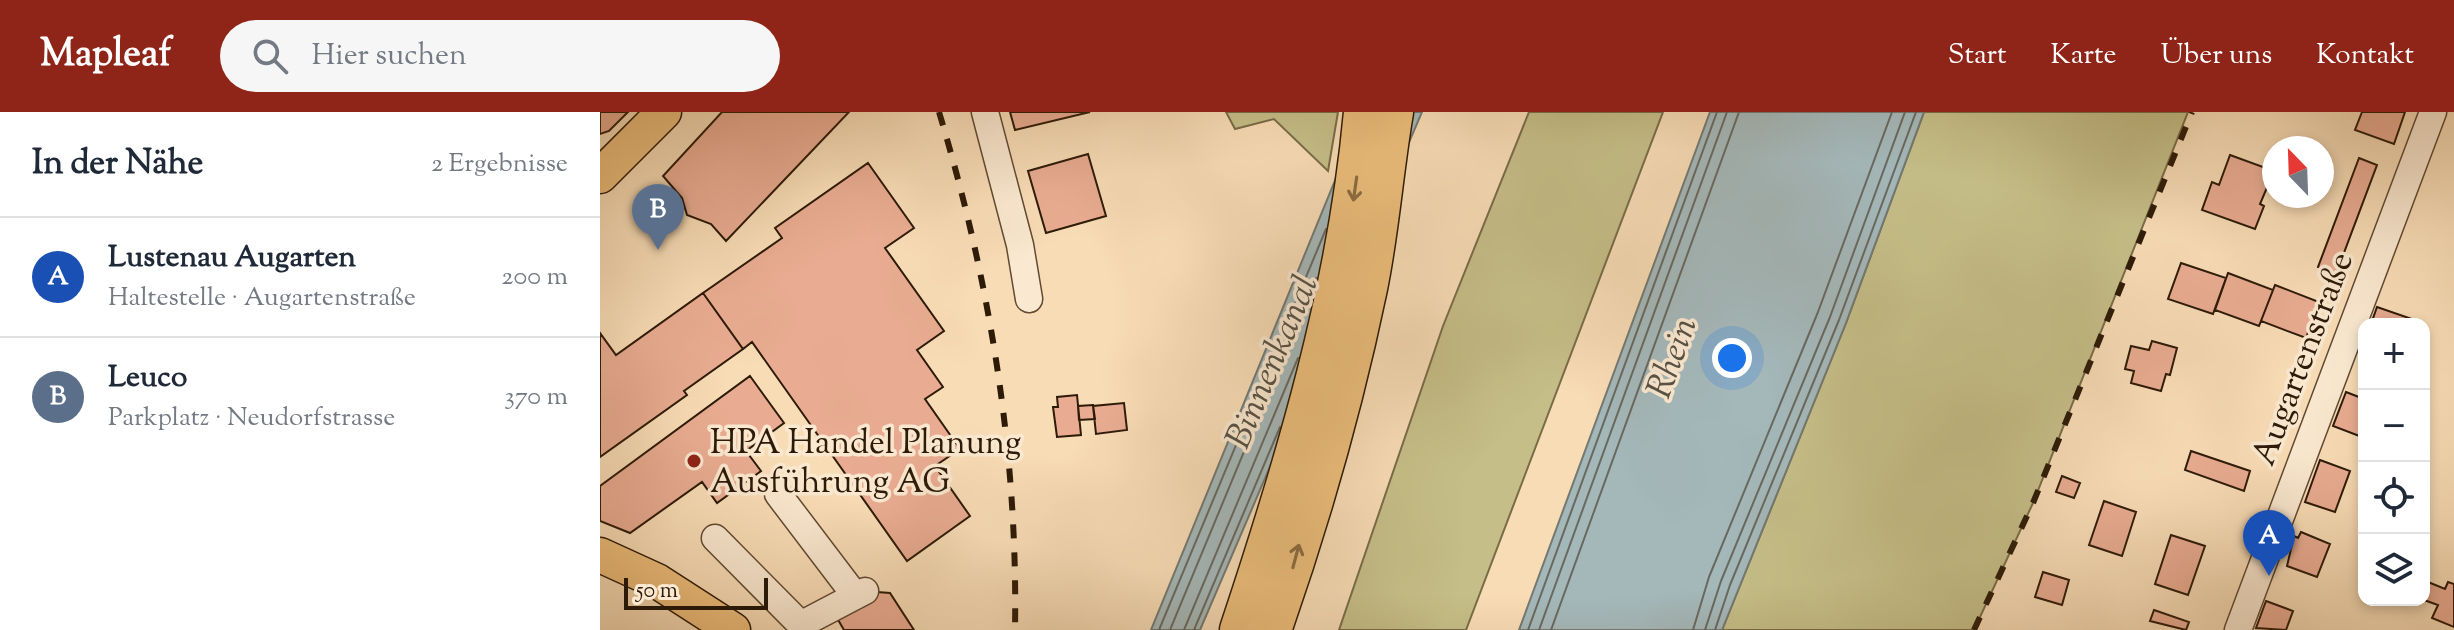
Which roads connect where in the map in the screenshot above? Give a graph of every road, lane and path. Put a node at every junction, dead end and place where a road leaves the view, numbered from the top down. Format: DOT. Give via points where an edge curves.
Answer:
graph roads {
  1 [pos="664,112"];
  2 [pos="985,112"];
  3 [pos="1364,112"];
  4 [pos="1393,112"];
  5 [pos="2433,112"];
  6 [pos="600,176"];
  7 [pos="1029,299"];
  8 [pos="778,494"];
  9 [pos="715,538"];
  10 [pos="600,555"];
  11 [pos="804,627"];
  12 [pos="733,630"];
  13 [pos="1240,630"];
  14 [pos="1271,630"];
  15 [pos="2238,630"];
  1 -- 6 [label="main road"];
  2 -- 7 [label="street"];
  3 -- 13 [label="highway, one-way" via="1334,303"];
  14 -- 4 [label="highway, one-way" via="1338,407 1367,288"];
  5 -- 15 [label="street, Augartenstraße"];
  8 -- 11 [label="street" via="860,593"];
  9 -- 11 [label="street"];
  10 -- 12 [label="main road" via="657,581"];
}
